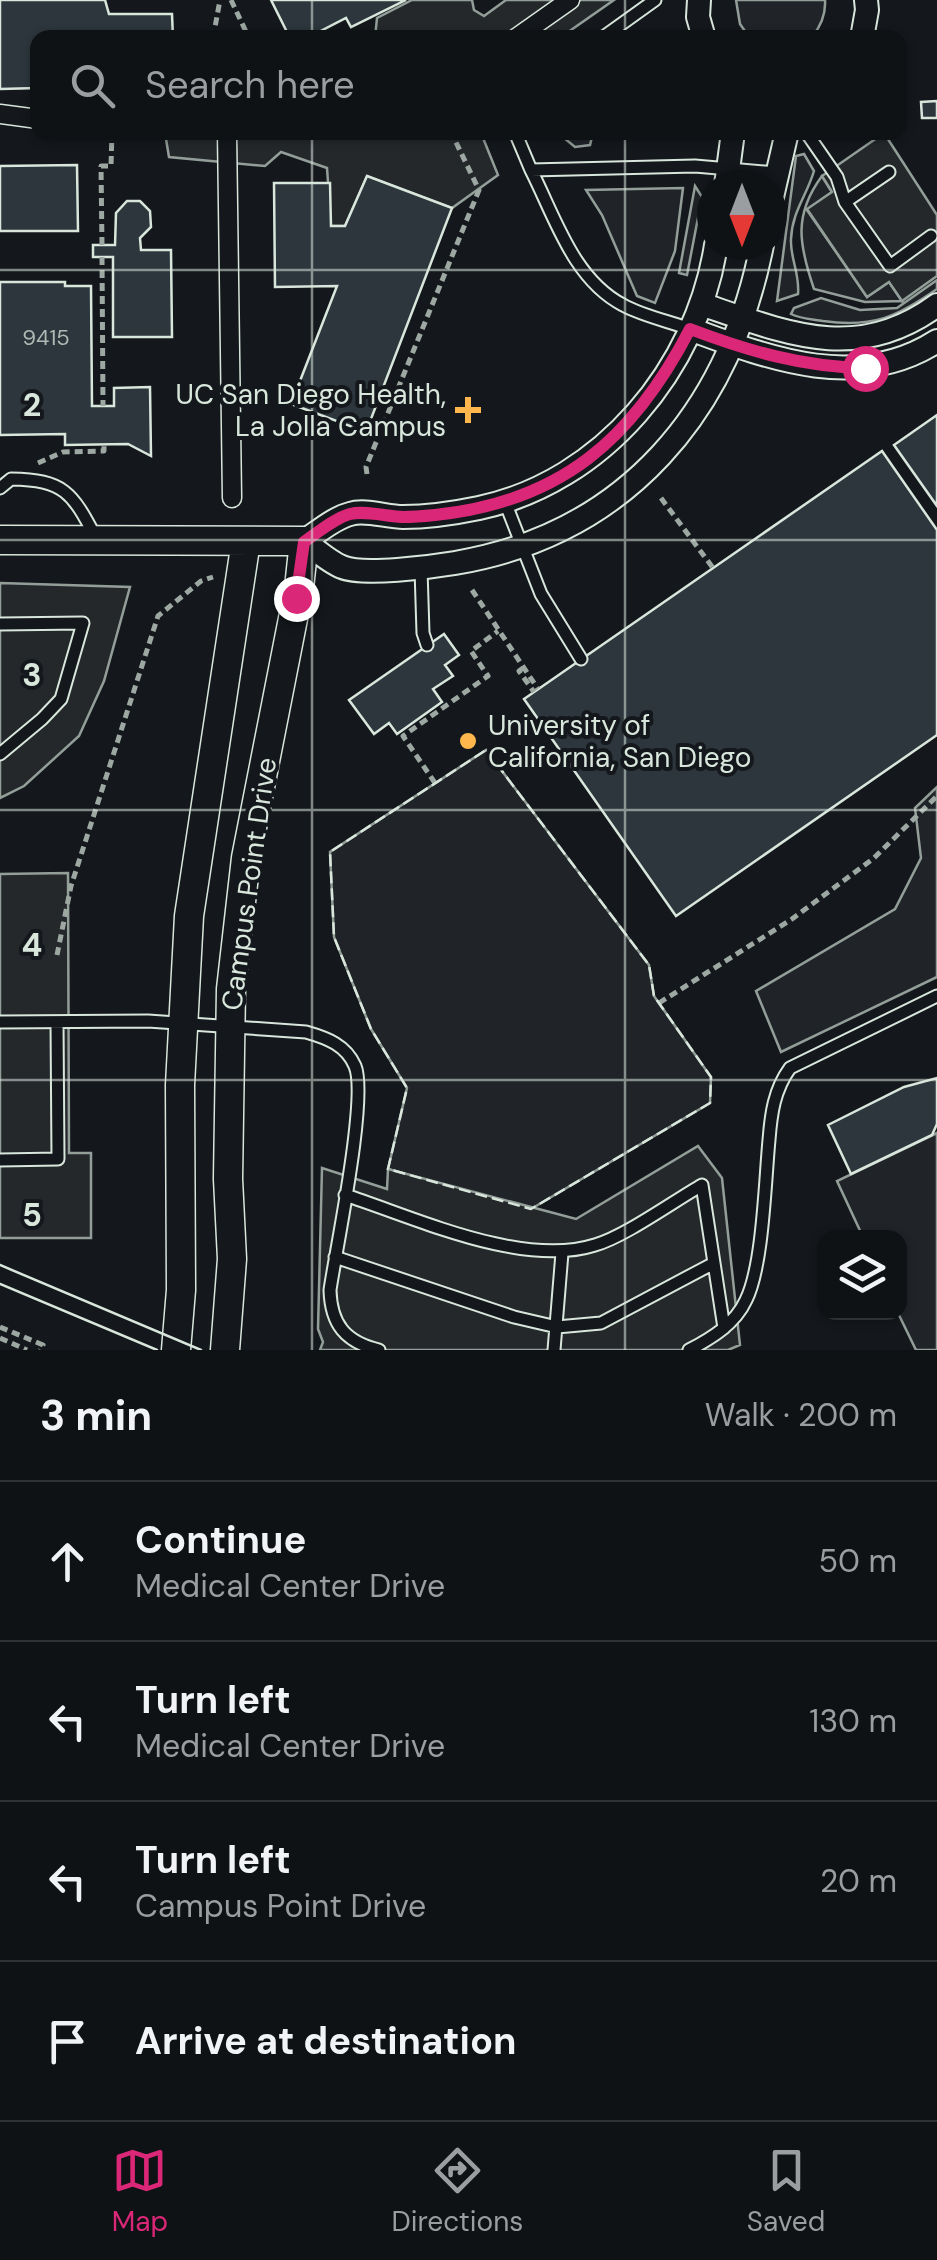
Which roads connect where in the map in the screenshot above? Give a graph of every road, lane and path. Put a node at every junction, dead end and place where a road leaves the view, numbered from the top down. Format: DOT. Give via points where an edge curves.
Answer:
graph roads {
  1 [pos="220,0"];
  2 [pos="231,0"];
  3 [pos="570,0"];
  4 [pos="656,0"];
  5 [pos="699,0"];
  6 [pos="866,0"];
  7 [pos="214,30"];
  8 [pos="246,30"];
  9 [pos="527,30"];
  10 [pos="613,30"];
  11 [pos="702,30"];
  12 [pos="864,30"];
  13 [pos="0,114"];
  14 [pos="30,117"];
  15 [pos="112,140"];
  16 [pos="226,140"];
  17 [pos="455,140"];
  18 [pos="519,140"];
  19 [pos="732,140"];
  20 [pos="784,140"];
  21 [pos="812,140"];
  22 [pos="532,170"];
  23 [pos="728,170"];
  24 [pos="777,170"];
  25 [pos="889,172"];
  26 [pos="697,175"];
  27 [pos="846,202"];
  28 [pos="931,236"];
  29 [pos="102,245"];
  30 [pos="102,257"];
  31 [pos="714,260"];
  32 [pos="758,260"];
  33 [pos="701,304"];
  34 [pos="937,304"];
  35 [pos="744,318"];
  36 [pos="690,329"];
  37 [pos="937,341"];
  38 [pos="732,344"];
  39 [pos="103,406"];
  40 [pos="104,444"];
  41 [pos="38,463"];
  42 [pos="366,474"];
  43 [pos="0,488"];
  44 [pos="232,498"];
  45 [pos="662,498"];
  46 [pos="504,502"];
  47 [pos="96,538"];
  48 [pos="0,540"];
  49 [pos="246,540"];
  50 [pos="304,542"];
  51 [pos="521,546"];
  52 [pos="714,568"];
  53 [pos="421,569"];
  54 [pos="213,577"];
  55 [pos="472,590"];
  56 [pos="0,624"];
  57 [pos="498,631"];
  58 [pos="427,645"];
  59 [pos="581,660"];
  60 [pos="536,690"];
  61 [pos="0,754"];
  62 [pos="435,783"];
  63 [pos="937,796"];
  64 [pos="57,956"];
  65 [pos="937,996"];
  66 [pos="658,1002"];
  67 [pos="0,1022"];
  68 [pos="57,1022"];
  69 [pos="183,1023"];
  70 [pos="230,1026"];
  71 [pos="0,1160"];
  72 [pos="344,1195"];
  73 [pos="562,1253"];
  74 [pos="335,1257"];
  75 [pos="714,1264"];
  76 [pos="556,1327"];
  77 [pos="2,1328"];
  78 [pos="724,1328"];
  79 [pos="0,1338"];
  80 [pos="27,1350"];
  81 [pos="40,1350"];
  82 [pos="176,1350"];
  83 [pos="225,1350"];
  84 [pos="378,1350"];
  85 [pos="554,1350"];
  86 [pos="690,1350"];
  1 -- 7 [label="path"];
  2 -- 8 [label="path"];
  3 -- 9 [label="street"];
  4 -- 10 [label="lane"];
  5 -- 11 [label="street"];
  6 -- 12 [label="street"];
  13 -- 14 [label="street"];
  15 -- 29 [label="path" via="110,166 102,166"];
  16 -- 44 [label="street"];
  17 -- 42 [label="path" via="479,190"];
  18 -- 22 [label="lane"];
  19 -- 23 [label="street"];
  20 -- 24 [label="street"];
  21 -- 27 [label="lane"];
  22 -- 26 [label="lane"];
  22 -- 36 [label="lane" via="574,258 596,288 624,306"];
  25 -- 27 [label="lane"];
  27 -- 28 [label="lane" via="890,266"];
  30 -- 39 [label="path"];
  31 -- 33 [label="street"];
  32 -- 35 [label="street"];
  33 -- 35 [label="street"];
  33 -- 36 [label="street"];
  34 -- 35 [label="street" via="887,333 851,340"];
  35 -- 38 [label="street"];
  36 -- 38 [label="street"];
  36 -- 46 [label="street" via="621,432 537,490"];
  37 -- 38 [label="street" via="892,364 865,368 822,367"];
  38 -- 51 [label="street" via="715,384 654,464 609,502"];
  40 -- 41 [label="path" via="104,451 63,452"];
  43 -- 47 [label="lane" via="11,479 44,480 78,504"];
  45 -- 52 [label="path"];
  46 -- 50 [label="street" via="405,517 350,514"];
  46 -- 51 [label="lane"];
  47 -- 48 [label="street"];
  47 -- 49 [label="street"];
  49 -- 50 [label="street"];
  49 -- 69 [label="street, Campus Point Drive" via="194,875"];
  50 -- 53 [label="street" via="343,568"];
  50 -- 70 [label="street, Campus Point Drive" via="246,858"];
  51 -- 53 [label="street"];
  51 -- 59 [label="lane"];
  53 -- 58 [label="lane"];
  54 -- 64 [label="path" via="158,616 72,886"];
  55 -- 57 [label="path"];
  56 -- 61 [label="lane" via="82,623 60,699"];
  57 -- 60 [label="path" via="524,669 518,672"];
  57 -- 62 [label="path" via="471,651 488,676 402,736"];
  63 -- 66 [label="path" via="874,858 792,920"];
  65 -- 78 [label="lane" via="790,1068 781,1080 747,1298"];
  67 -- 68 [label="lane"];
  68 -- 69 [label="lane"];
  68 -- 71 [label="lane" via="58,1159"];
  69 -- 70 [label="lane"];
  69 -- 82 [label="street, Campus Point Drive"];
  70 -- 72 [label="lane" via="330,1038 354,1063 358,1107"];
  70 -- 83 [label="street, Campus Point Drive" via="232,1259"];
  72 -- 73 [label="lane" via="515,1250"];
  72 -- 74 [label="lane"];
  73 -- 75 [label="lane" via="599,1245 702,1185"];
  73 -- 76 [label="lane"];
  74 -- 76 [label="lane"];
  74 -- 84 [label="lane" via="330,1310 339,1330"];
  75 -- 76 [label="lane" via="601,1323"];
  75 -- 78 [label="lane"];
  76 -- 85 [label="lane"];
  77 -- 81 [label="path" via="43,1344"];
  78 -- 86 [label="lane"];
  79 -- 80 [label="path"];
}
